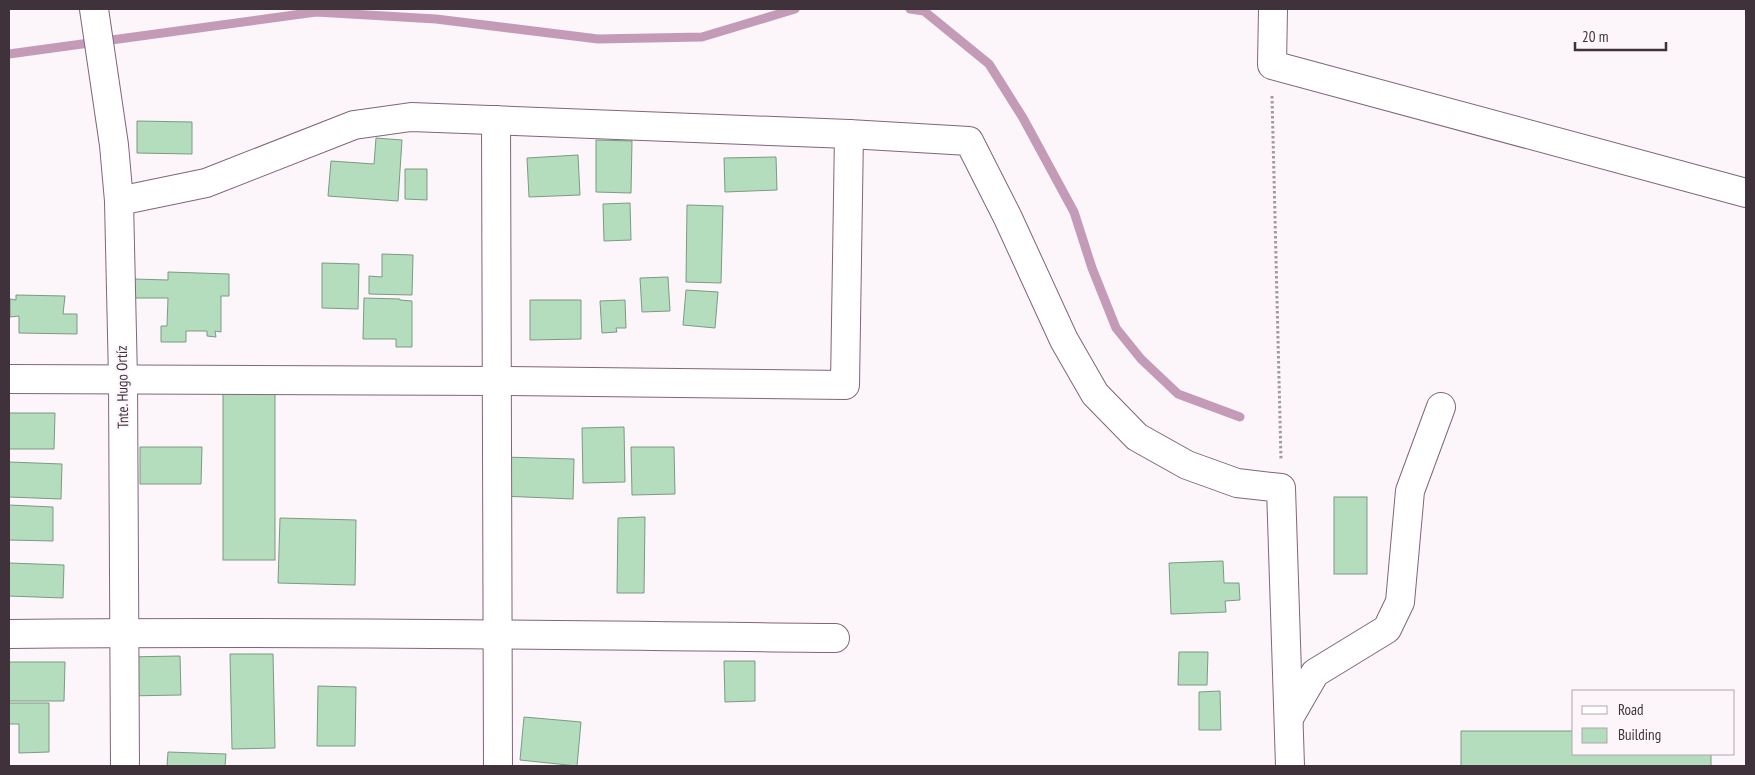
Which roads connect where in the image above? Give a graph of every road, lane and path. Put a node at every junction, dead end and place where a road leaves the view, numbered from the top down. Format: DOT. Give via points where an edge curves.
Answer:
graph roads {
  1 [pos="94,9"];
  2 [pos="1273,9"];
  3 [pos="1272,65"];
  4 [pos="496,120"];
  5 [pos="849,134"];
  6 [pos="1746,193"];
  7 [pos="119,201"];
  8 [pos="123,379"];
  9 [pos="9,380"];
  10 [pos="498,380"];
  11 [pos="1441,406"];
  12 [pos="1281,488"];
  13 [pos="123,633"];
  14 [pos="9,634"];
  15 [pos="498,634"];
  16 [pos="834,638"];
  17 [pos="1289,718"];
  18 [pos="125,766"];
  19 [pos="498,766"];
  20 [pos="1290,766"];
  1 -- 7 [label="street, Tnte. Hugo Ortíz"];
  2 -- 3 [label="street"];
  3 -- 6 [label="street"];
  3 -- 12 [label="path"];
  4 -- 5 [label="street"];
  4 -- 7 [label="street" via="411,117 354,125 206,183"];
  4 -- 10 [label="street"];
  5 -- 10 [label="street" via="845,385"];
  5 -- 12 [label="street" via="969,141 1064,340 1095,394 1137,436 1186,466 1238,483"];
  7 -- 8 [label="street, Tnte. Hugo Ortíz"];
  8 -- 9 [label="street"];
  8 -- 10 [label="street"];
  8 -- 13 [label="street, Tnte. Hugo Ortíz"];
  10 -- 15 [label="street"];
  11 -- 17 [label="street" via="1410,491 1400,602 1387,629 1314,673"];
  12 -- 17 [label="street"];
  13 -- 14 [label="street"];
  13 -- 15 [label="street"];
  13 -- 18 [label="street, Tnte. Hugo Ortíz"];
  15 -- 16 [label="street"];
  15 -- 19 [label="street"];
  17 -- 20 [label="street"];
}
